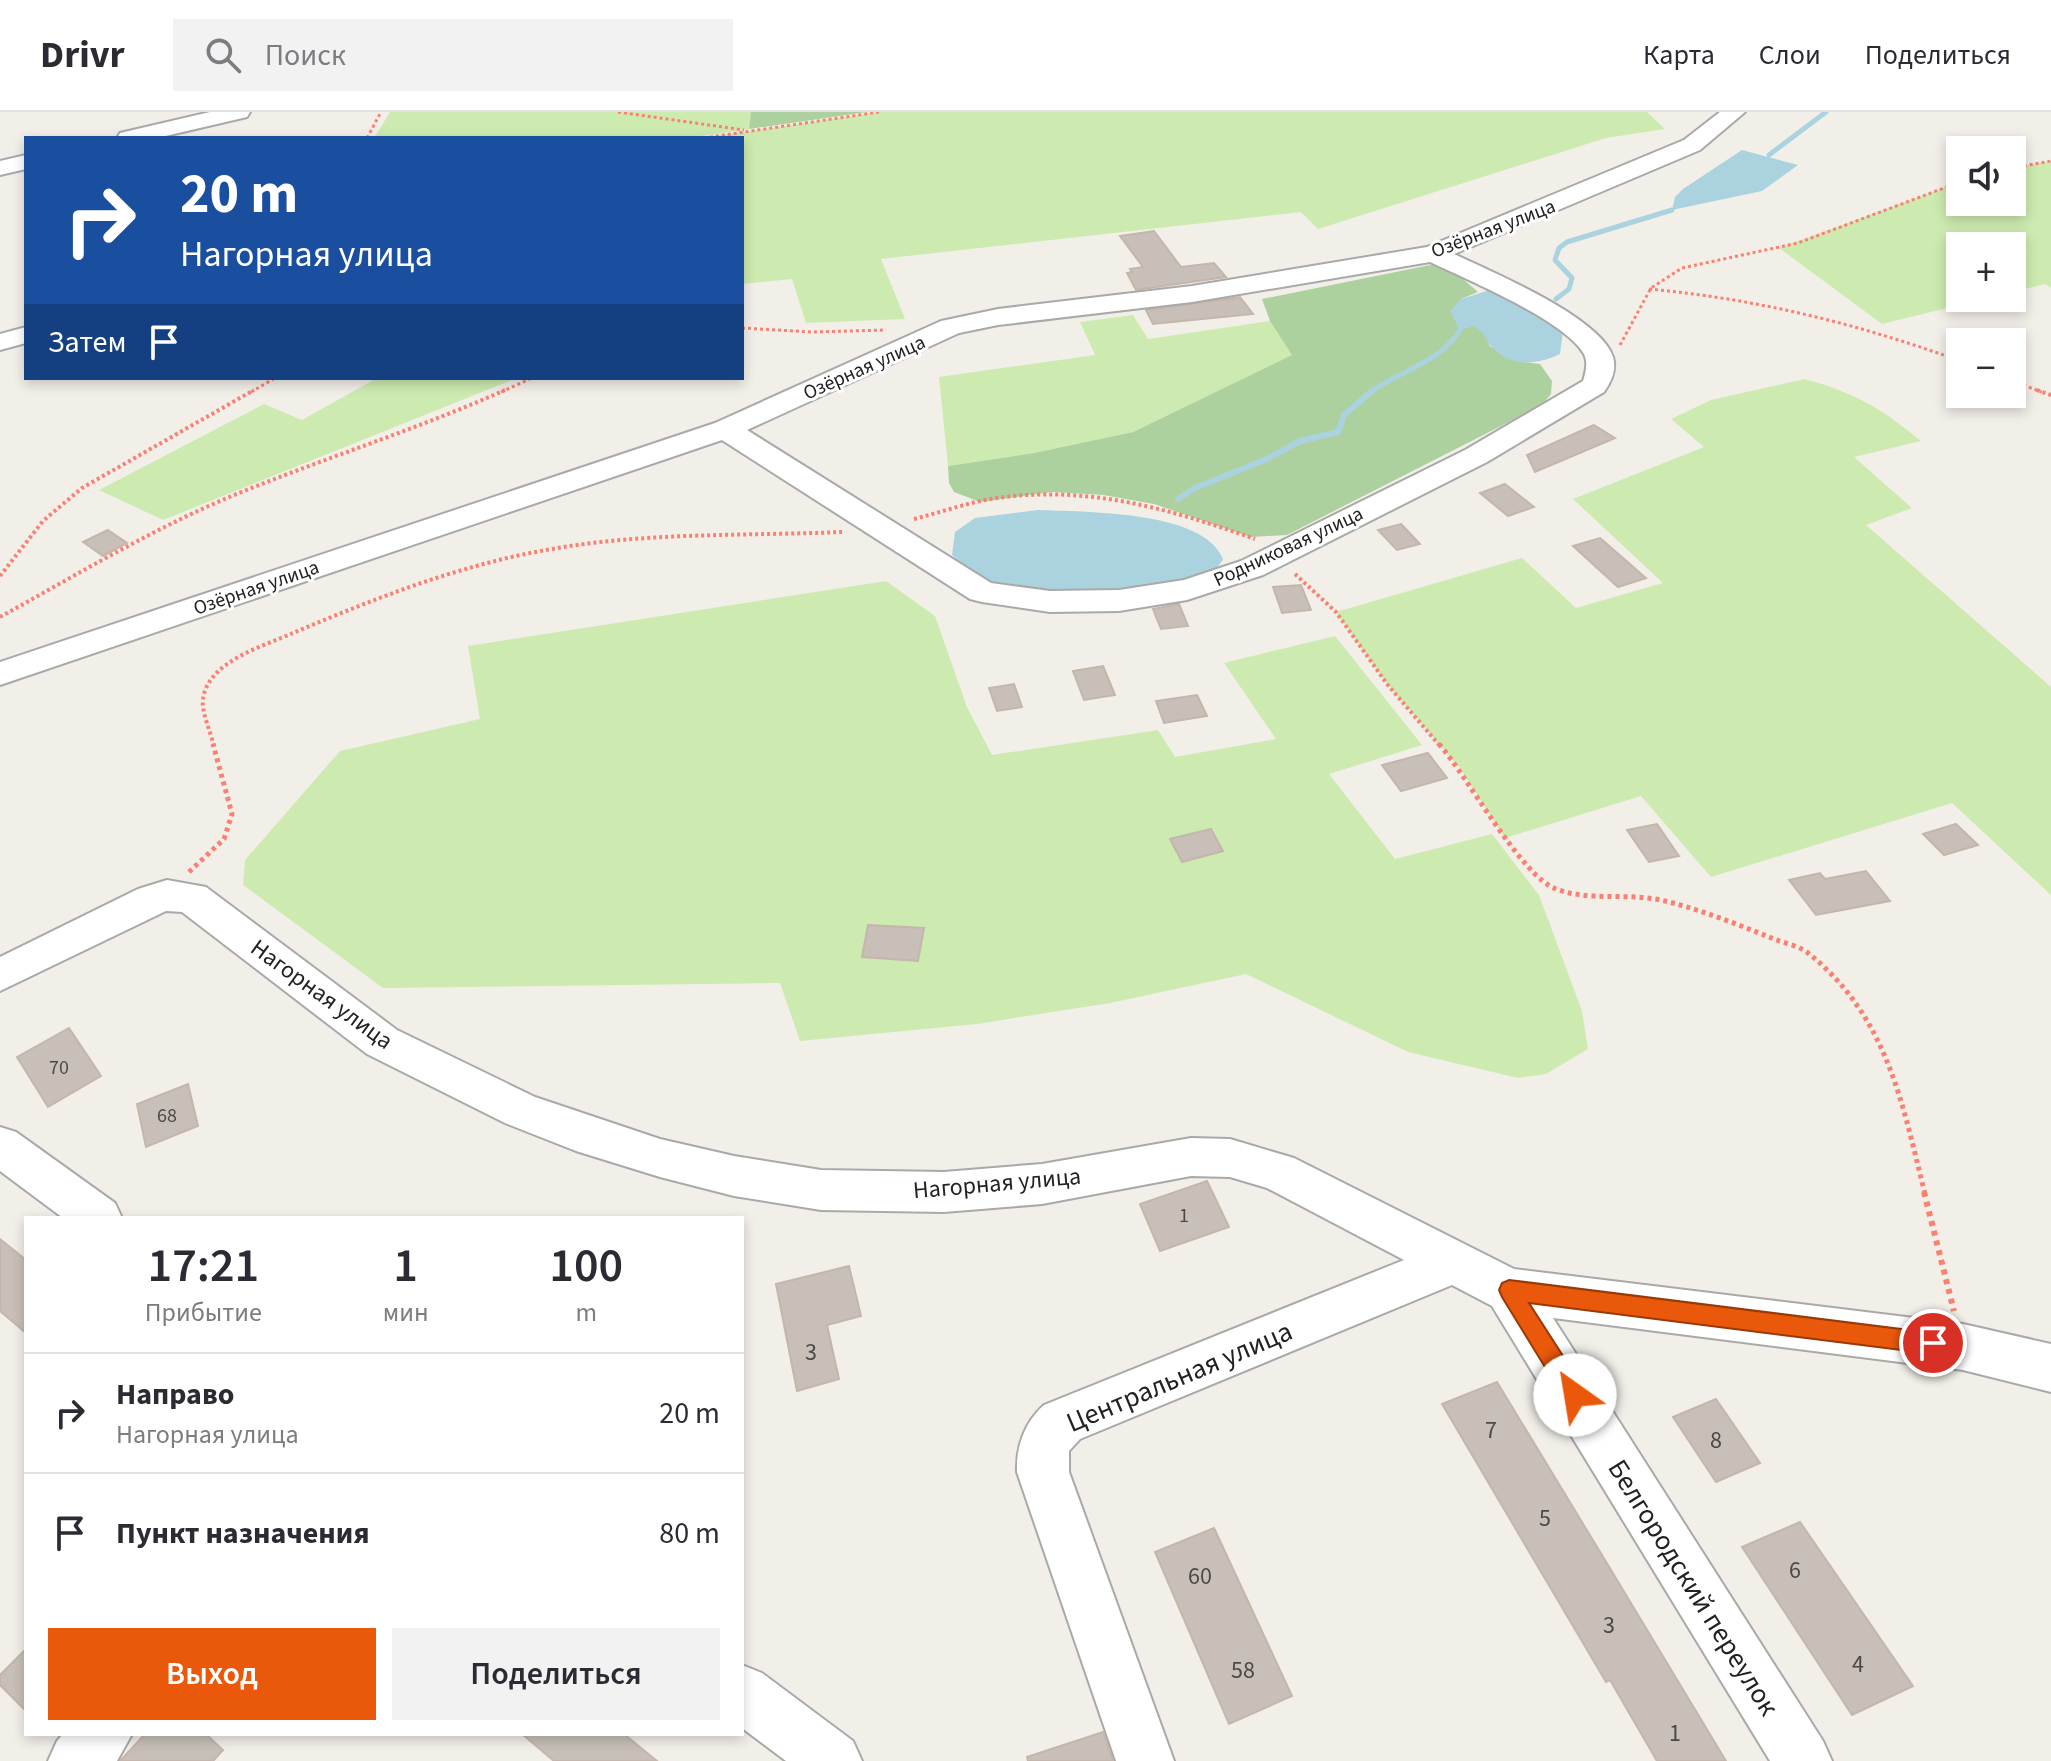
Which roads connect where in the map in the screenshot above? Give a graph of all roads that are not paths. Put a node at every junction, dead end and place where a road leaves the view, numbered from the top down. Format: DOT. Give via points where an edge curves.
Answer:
graph roads {
  1 [pos="239,112"];
  2 [pos="1734,112"];
  3 [pos="137,136"];
  4 [pos="24,162"];
  5 [pos="0,168"];
  6 [pos="1433,254"];
  7 [pos="24,336"];
  8 [pos="0,342"];
  9 [pos="725,429"];
  10 [pos="0,674"];
  11 [pos="0,975"];
  12 [pos="0,1146"];
  13 [pos="96,1216"];
  14 [pos="1453,1262"];
  15 [pos="1509,1290"];
  16 [pos="2051,1368"];
  17 [pos="744,1694"];
  18 [pos="101,1736"];
  19 [pos="77,1761"];
  20 [pos="833,1761"];
  21 [pos="1145,1761"];
  22 [pos="1803,1761"];
  1 -- 3 [label="street"];
  2 -- 6 [label="street, Озёрная улица" via="1692,145"];
  4 -- 5 [label="street"];
  6 -- 9 [label="street, Озёрная улица" via="951,327"];
  6 -- 9 [label="street, Родниковая улица" via="1583,335 1598,353 1599,377 1583,395 1476,456 1221,581 1166,595 1069,604 982,592"];
  7 -- 8 [label="street"];
  9 -- 10 [label="street, Озёрная улица"];
  11 -- 14 [label="street, Нагорная улица" via="152,900 167,895 192,898 382,1042 520,1110 660,1158 821,1190 944,1192 1042,1184 1191,1157 1230,1158 1278,1172"];
  12 -- 13 [label="street"];
  14 -- 15 [label="street, Нагорная улица"];
  14 -- 21 [label="street, Центральная улица" via="1062,1422 1046,1436 1043,1472"];
  15 -- 16 [label="street, Нагорная улица" via="1963,1347"];
  15 -- 22 [label="street, Белгородский переулок"];
  17 -- 20 [label="street"];
  18 -- 19 [label="street"];
}
